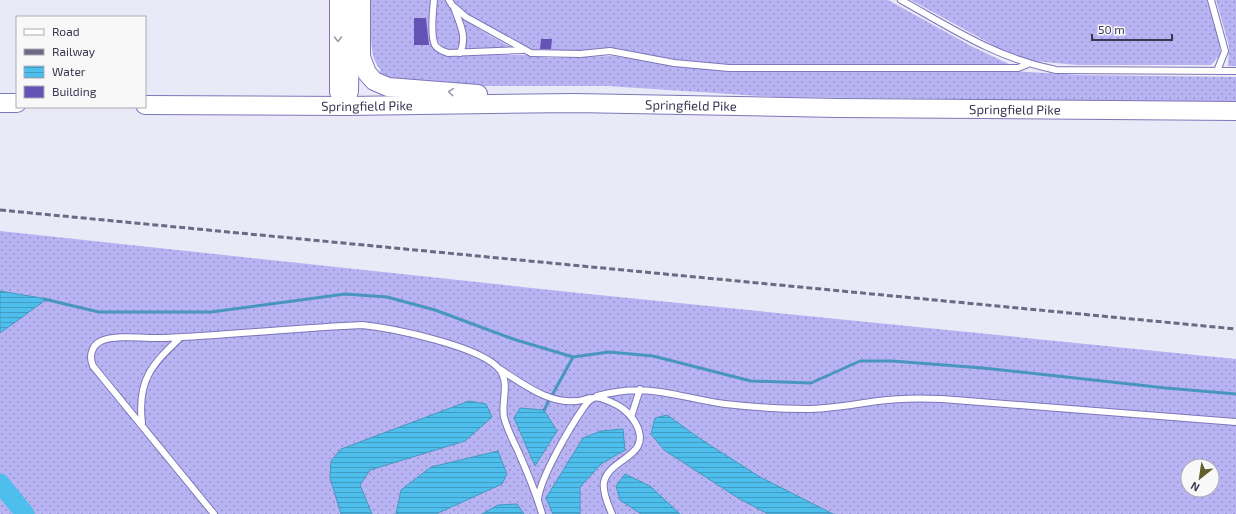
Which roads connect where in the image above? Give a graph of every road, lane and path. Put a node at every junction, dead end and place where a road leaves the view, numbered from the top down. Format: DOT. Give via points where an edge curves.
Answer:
graph roads {
  1 [pos="338,0"];
  2 [pos="352,0"];
  3 [pos="361,0"];
  4 [pos="434,0"];
  5 [pos="449,0"];
  6 [pos="901,0"];
  7 [pos="1211,0"];
  8 [pos="454,7"];
  9 [pos="524,50"];
  10 [pos="460,53"];
  11 [pos="1028,64"];
  12 [pos="1217,71"];
  13 [pos="1236,72"];
  14 [pos="0,102"];
  15 [pos="16,103"];
  16 [pos="574,103"];
  17 [pos="146,106"];
  18 [pos="346,106"];
  19 [pos="1236,111"];
  20 [pos="181,337"];
  21 [pos="497,367"];
  22 [pos="640,389"];
  23 [pos="597,396"];
  24 [pos="590,398"];
  25 [pos="631,417"];
  26 [pos="1236,422"];
  27 [pos="142,425"];
  28 [pos="538,500"];
  29 [pos="214,514"];
  30 [pos="542,514"];
  31 [pos="612,514"];
  1 -- 18 [label="street, one-way" via="338,92"];
  2 -- 18 [label="street" via="350,91"];
  16 -- 3 [label="main road, one-way" via="388,87 380,84 367,73 361,57"];
  4 -- 10 [label="lane" via="433,38 436,46 448,53"];
  5 -- 8 [label="lane"];
  6 -- 11 [label="lane" via="996,52"];
  7 -- 12 [label="lane" via="1225,51"];
  8 -- 9 [label="lane" via="466,17"];
  8 -- 10 [label="lane" via="463,28 464,40"];
  9 -- 10 [label="lane"];
  9 -- 11 [label="lane" via="546,54 610,51 674,63 729,68 1018,68"];
  11 -- 12 [label="lane" via="1056,70"];
  12 -- 13 [label="lane"];
  14 -- 15 [label="main road"];
  16 -- 18 [label="main road, Springfield Pike"];
  16 -- 19 [label="main road, Springfield Pike"];
  17 -- 18 [label="main road, Springfield Pike"];
  20 -- 21 [label="lane" via="362,325 423,336 483,357"];
  20 -- 27 [label="lane" via="158,360 142,390"];
  20 -- 27 [label="lane" via="106,339 92,350 90,356 93,366"];
  21 -- 24 [label="lane" via="543,395 575,402"];
  21 -- 28 [label="lane" via="504,378 504,417"];
  22 -- 23 [label="lane"];
  22 -- 25 [label="lane"];
  22 -- 26 [label="lane" via="724,404 769,408 839,407 926,398"];
  23 -- 24 [label="lane"];
  23 -- 25 [label="lane" via="618,404"];
  24 -- 28 [label="lane" via="574,421 550,467"];
  25 -- 31 [label="lane" via="640,432 638,447 611,469 604,482"];
  27 -- 29 [label="lane"];
  28 -- 30 [label="lane"];
}
